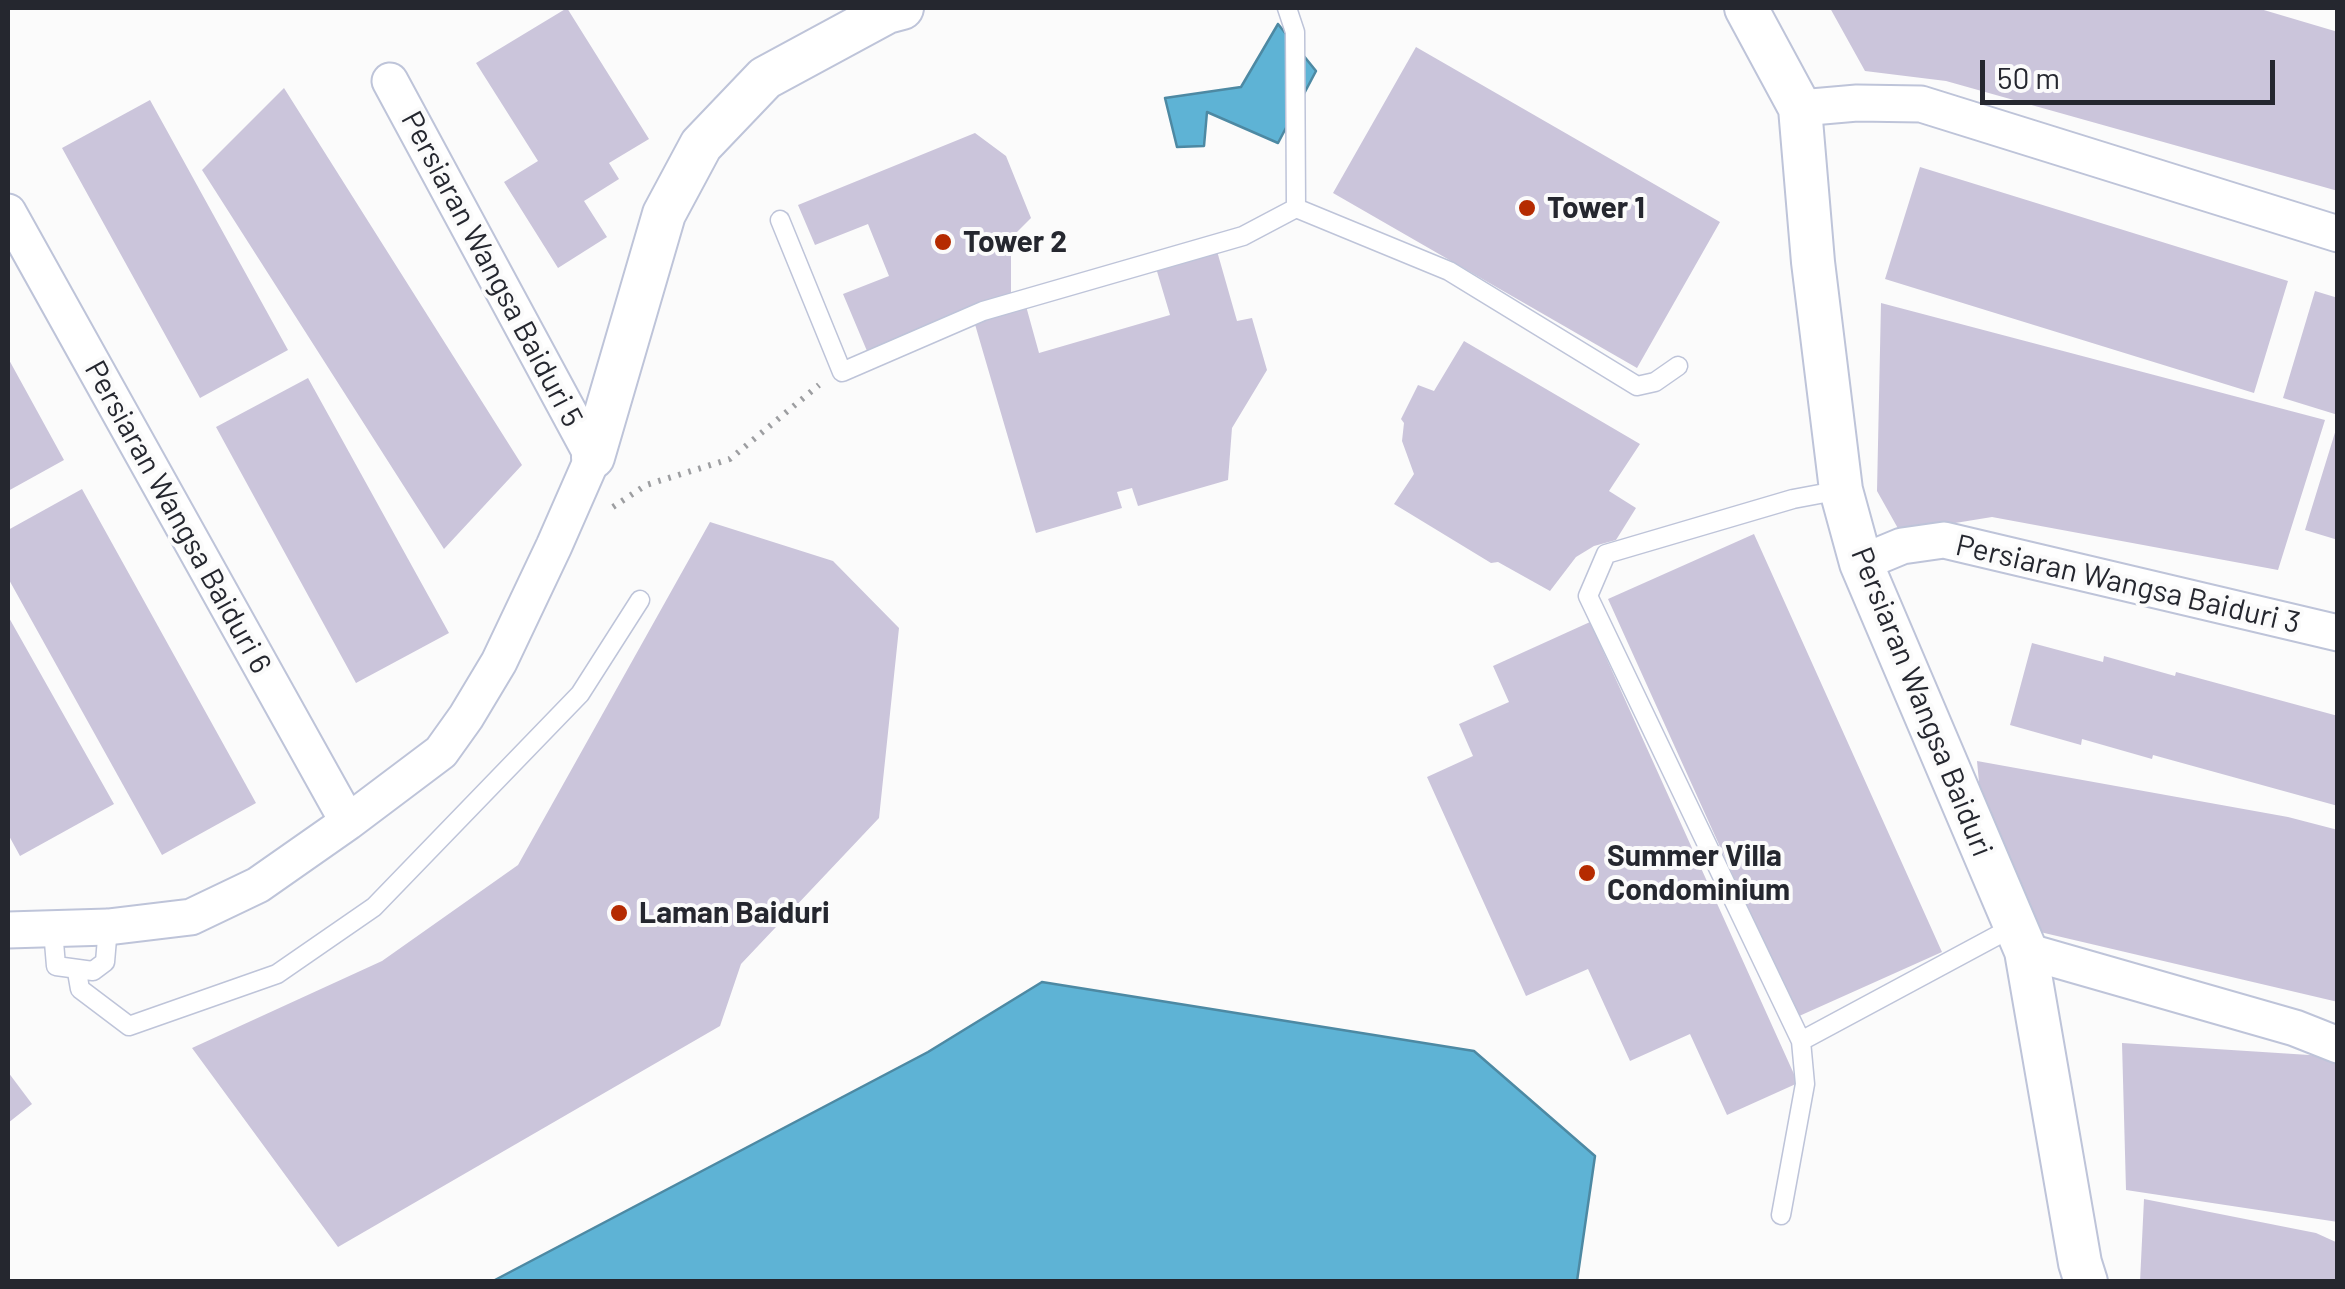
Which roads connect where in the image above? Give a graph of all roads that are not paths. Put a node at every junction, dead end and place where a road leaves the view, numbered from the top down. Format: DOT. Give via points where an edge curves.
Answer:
graph roads {
  1 [pos="902,8"];
  2 [pos="1288,8"];
  3 [pos="1746,8"];
  4 [pos="390,81"];
  5 [pos="1800,108"];
  6 [pos="1296,208"];
  7 [pos="8,212"];
  8 [pos="780,220"];
  9 [pos="2338,234"];
  10 [pos="1678,366"];
  11 [pos="593,458"];
  12 [pos="1841,490"];
  13 [pos="1861,563"];
  14 [pos="640,600"];
  15 [pos="2338,634"];
  16 [pos="348,822"];
  17 [pos="108,927"];
  18 [pos="8,930"];
  19 [pos="53,930"];
  20 [pos="2020,939"];
  21 [pos="77,972"];
  22 [pos="1801,1041"];
  23 [pos="2338,1045"];
  24 [pos="1781,1215"];
  25 [pos="2079,1272"];
  1 -- 11 [label="street" via="764,78 701,145 664,214"];
  2 -- 6 [label="lane" via="1295,32"];
  3 -- 5 [label="street, Persiaran Wangsa Baiduri"];
  4 -- 11 [label="street, Persiaran Wangsa Baiduri 5"];
  5 -- 9 [label="street" via="1921,104"];
  5 -- 12 [label="street, Persiaran Wangsa Baiduri"];
  6 -- 8 [label="lane" via="1243,236 983,312 842,372"];
  6 -- 10 [label="lane" via="1449,271 1637,386"];
  7 -- 16 [label="street, Persiaran Wangsa Baiduri 6"];
  11 -- 16 [label="street" via="499,662 440,752"];
  12 -- 13 [label="street, Persiaran Wangsa Baiduri"];
  12 -- 22 [label="lane" via="1606,554 1588,596"];
  13 -- 15 [label="street, Persiaran Wangsa Baiduri 3" via="1902,546 1944,540"];
  13 -- 20 [label="street, Persiaran Wangsa Baiduri"];
  14 -- 21 [label="lane" via="580,694 374,907 277,974 130,1026 80,989"];
  16 -- 17 [label="street" via="258,885 191,917"];
  17 -- 19 [label="street"];
  17 -- 21 [label="lane" via="103,966"];
  18 -- 19 [label="street"];
  19 -- 21 [label="lane" via="56,966"];
  20 -- 22 [label="lane"];
  20 -- 23 [label="street"];
  20 -- 25 [label="street, Persiaran Wangsa Baiduri"];
  22 -- 24 [label="lane" via="1805,1084"];
}
